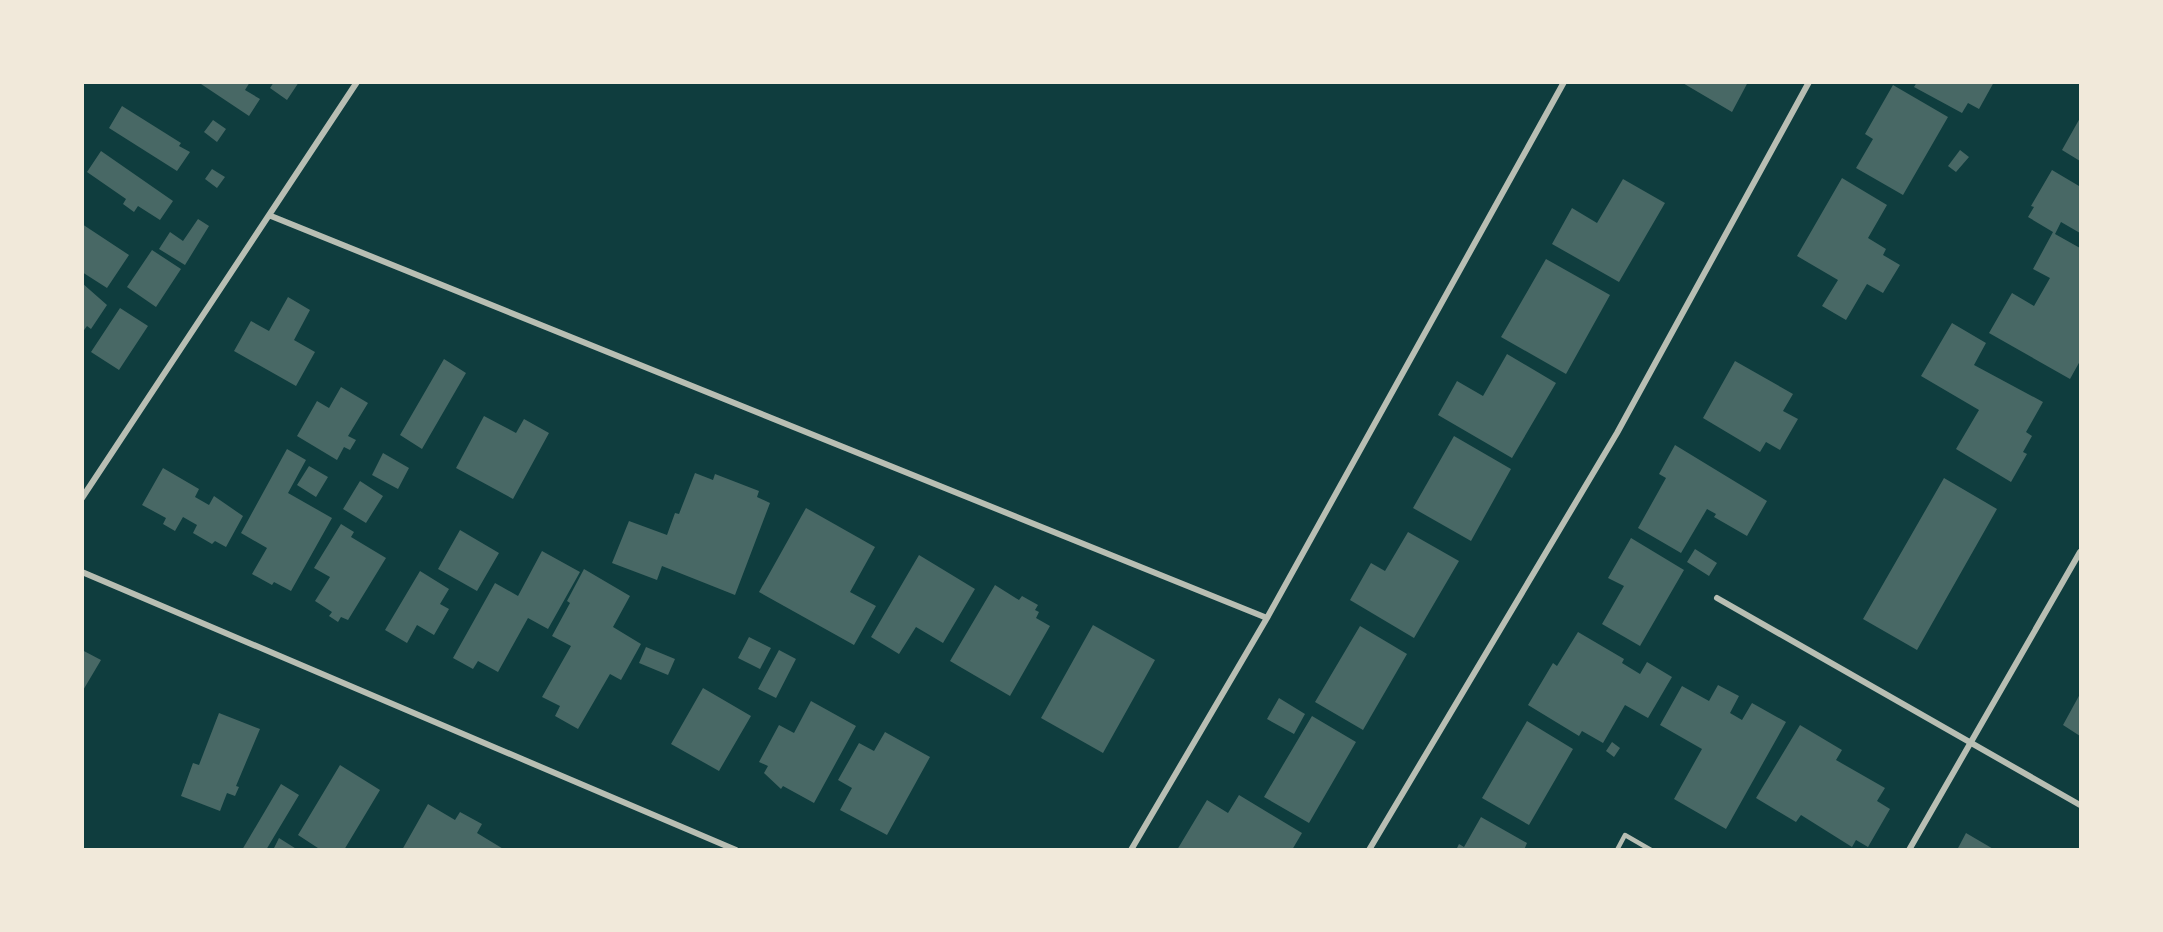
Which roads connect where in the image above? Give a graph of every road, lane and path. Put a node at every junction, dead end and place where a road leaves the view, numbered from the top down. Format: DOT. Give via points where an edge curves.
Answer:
graph roads {
  1 [pos="357,82"];
  2 [pos="1564,82"];
  3 [pos="1809,82"];
  4 [pos="271,216"];
  5 [pos="82,498"];
  6 [pos="2080,552"];
  7 [pos="82,572"];
  8 [pos="1717,598"];
  9 [pos="1267,618"];
  10 [pos="1970,741"];
  11 [pos="2080,805"];
  12 [pos="736,849"];
  13 [pos="1131,849"];
  14 [pos="1369,849"];
  15 [pos="1617,849"];
  16 [pos="1651,849"];
  17 [pos="1909,849"];
  1 -- 4 [label="street"];
  2 -- 9 [label="street"];
  3 -- 14 [label="street" via="1617,433"];
  4 -- 5 [label="street"];
  4 -- 9 [label="street"];
  6 -- 10 [label="street"];
  7 -- 12 [label="street"];
  8 -- 10 [label="street"];
  9 -- 13 [label="street"];
  10 -- 11 [label="street"];
  10 -- 17 [label="street"];
  15 -- 16 [label="lane" via="1625,835"];
}
